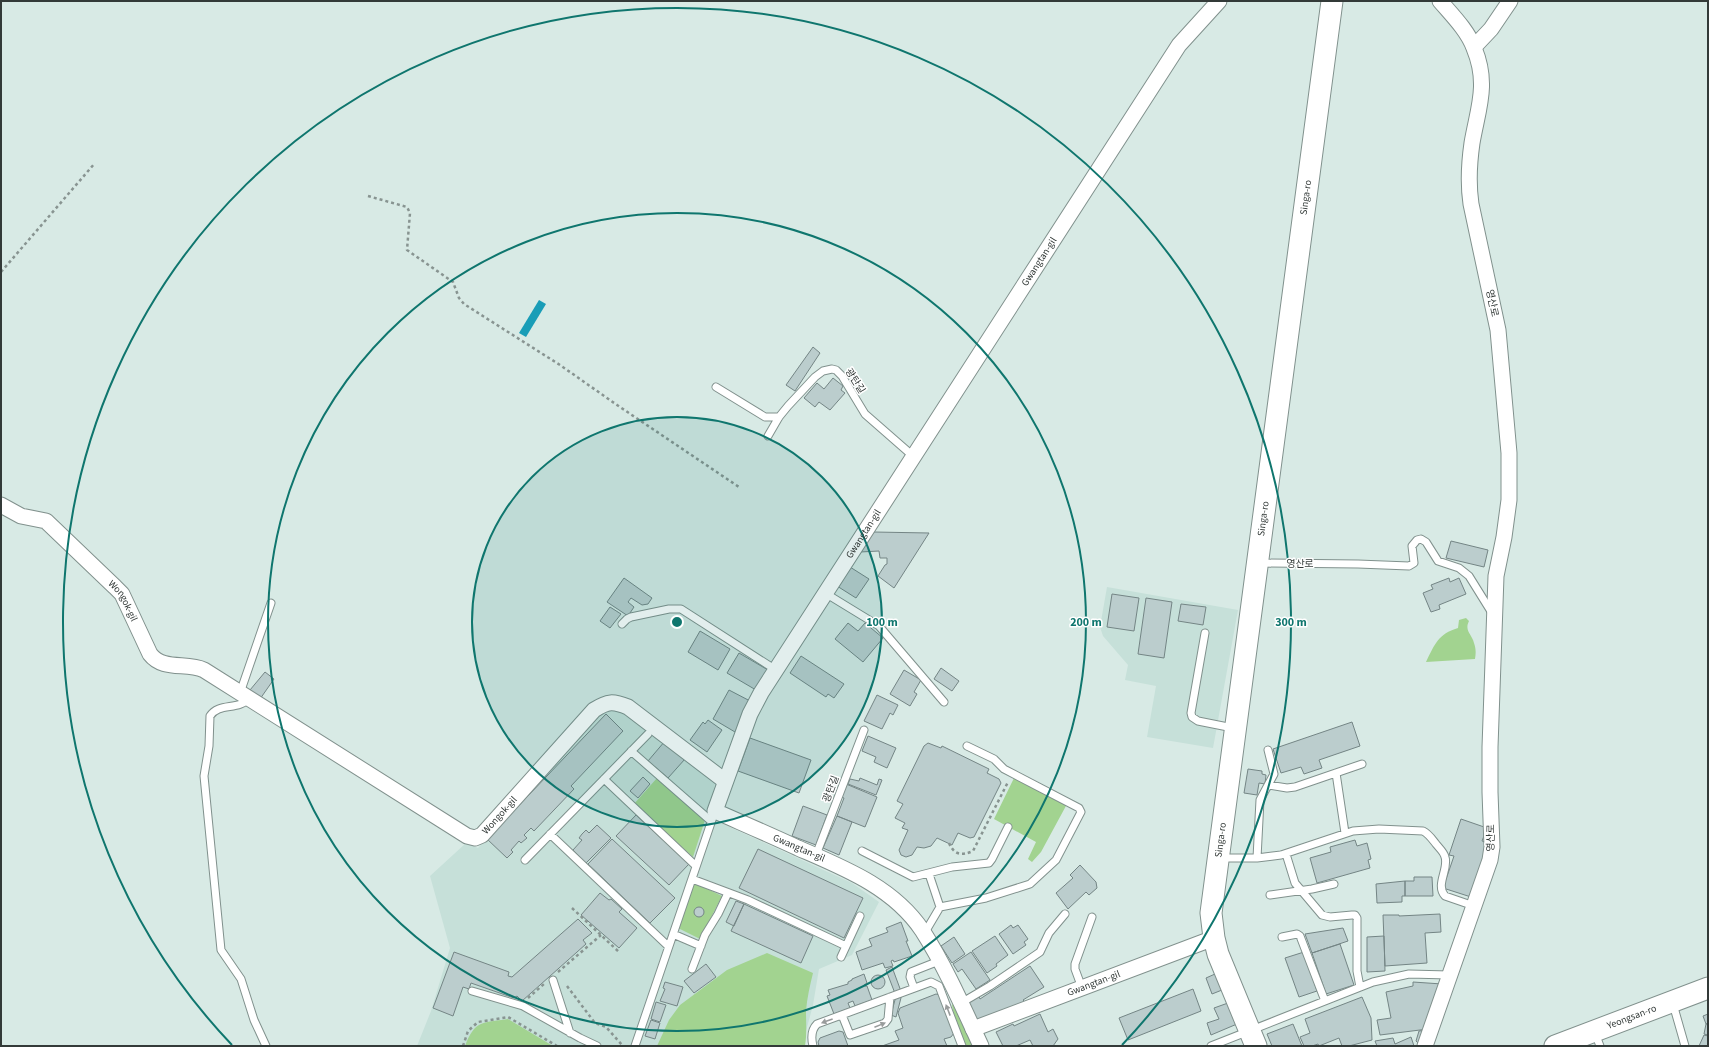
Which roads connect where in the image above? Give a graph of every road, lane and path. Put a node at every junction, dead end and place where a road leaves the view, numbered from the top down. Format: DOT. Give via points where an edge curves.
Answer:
graph roads {
  1 [pos="1218,1"];
  2 [pos="1332,1"];
  3 [pos="1440,1"];
  4 [pos="1510,1"];
  5 [pos="1474,47"];
  6 [pos="95,163"];
  7 [pos="368,196"];
  8 [pos="1,272"];
  9 [pos="716,386"];
  10 [pos="779,417"];
  11 [pos="768,436"];
  12 [pos="913,456"];
  13 [pos="739,487"];
  14 [pos="1,505"];
  15 [pos="1257,563"];
  16 [pos="825,593"];
  17 [pos="271,603"];
  18 [pos="1495,619"];
  19 [pos="622,624"];
  20 [pos="1205,633"];
  21 [pos="776,670"];
  22 [pos="244,696"];
  23 [pos="944,702"];
  24 [pos="1236,728"];
  25 [pos="864,730"];
  26 [pos="648,734"];
  27 [pos="967,746"];
  28 [pos="1268,750"];
  29 [pos="631,751"];
  30 [pos="1362,764"];
  31 [pos="1336,773"];
  32 [pos="604,779"];
  33 [pos="725,780"];
  34 [pos="1008,782"];
  35 [pos="1268,785"];
  36 [pos="713,816"];
  37 [pos="1008,827"];
  38 [pos="1345,833"];
  39 [pos="550,834"];
  40 [pos="949,843"];
  41 [pos="862,851"];
  42 [pos="1286,854"];
  43 [pos="816,856"];
  44 [pos="1218,858"];
  45 [pos="1257,858"];
  46 [pos="525,860"];
  47 [pos="696,866"];
  48 [pos="929,874"];
  49 [pos="692,879"];
  50 [pos="1334,884"];
  51 [pos="1301,891"];
  52 [pos="728,893"];
  53 [pos="1270,894"];
  54 [pos="1474,906"];
  55 [pos="940,907"];
  56 [pos="572,908"];
  57 [pos="1065,914"];
  58 [pos="860,916"];
  59 [pos="1092,917"];
  60 [pos="673,934"];
  61 [pos="924,934"];
  62 [pos="601,935"];
  63 [pos="1282,937"];
  64 [pos="1214,938"];
  65 [pos="668,946"];
  66 [pos="701,946"];
  67 [pos="846,946"];
  68 [pos="619,952"];
  69 [pos="840,957"];
  70 [pos="940,961"];
  71 [pos="692,969"];
  72 [pos="1449,975"];
  73 [pos="555,976"];
  74 [pos="545,983"];
  75 [pos="566,986"];
  76 [pos="1360,987"];
  77 [pos="914,988"];
  78 [pos="1082,988"];
  79 [pos="1708,988"];
  80 [pos="472,991"];
  81 [pos="890,997"];
  82 [pos="1325,1001"];
  83 [pos="523,1002"];
  84 [pos="1672,1002"];
  85 [pos="960,1003"];
  86 [pos="842,1015"];
  87 [pos="973,1028"];
  88 [pos="570,1033"];
  89 [pos="1253,1039"];
  90 [pos="1597,1039"];
  91 [pos="266,1046"];
  92 [pos="463,1046"];
  93 [pos="557,1046"];
  94 [pos="596,1046"];
  95 [pos="623,1046"];
  96 [pos="635,1046"];
  97 [pos="813,1046"];
  98 [pos="962,1046"];
  99 [pos="981,1046"];
  100 [pos="1211,1046"];
  101 [pos="1425,1046"];
  102 [pos="1555,1046"];
  103 [pos="1685,1046"];
  1 -- 12 [label="street, Gwangtan-gil" via="1179,45"];
  2 -- 15 [label="street, Singa-ro"];
  3 -- 5 [label="street, 영산로"];
  4 -- 5 [label="street" via="1491,29"];
  5 -- 18 [label="street, 영산로" via="1481,72 1482,99 1472,144 1468,187 1498,330 1509,453 1509,500 1496,576"];
  6 -- 8 [label="path"];
  7 -- 13 [label="path" via="407,207 410,213 407,250 453,282 464,304 560,365"];
  9 -- 10 [label="lane" via="765,416"];
  10 -- 11 [label="lane, 광탄길"];
  10 -- 12 [label="lane, 광탄길" via="823,371 836,370 865,414"];
  12 -- 16 [label="street, Gwangtan-gil"];
  14 -- 22 [label="street, Wongok-gil" via="21,516 46,521 122,594 150,654 156,660 164,665 198,667"];
  15 -- 18 [label="lane, 영산로" via="1409,566 1414,564 1412,546 1421,539 1426,542 1438,561 1459,568 1469,576"];
  15 -- 24 [label="street, Singa-ro"];
  16 -- 21 [label="street, Gwangtan-gil"];
  16 -- 23 [label="lane" via="879,626"];
  17 -- 22 [label="lane"];
  18 -- 54 [label="street, 영산로" via="1490,792 1492,847"];
  19 -- 21 [label="lane" via="628,618 677,608"];
  20 -- 24 [label="lane" via="1192,717 1198,721"];
  21 -- 33 [label="street, Gwangtan-gil" via="750,714"];
  22 -- 33 [label="street, Wongok-gil" via="475,838 482,835 594,710 609,702 628,707"];
  22 -- 91 [label="lane" via="240,705 216,710 210,716 204,776 221,950 241,979 254,1020"];
  24 -- 44 [label="street, Singa-ro"];
  25 -- 43 [label="lane, 광탄길"];
  26 -- 29 [label="lane"];
  27 -- 55 [label="lane" via="994,760 1004,769 1079,808 1081,812 1058,857 1030,884 986,898"];
  28 -- 35 [label="lane" via="1274,774"];
  29 -- 32 [label="lane"];
  29 -- 36 [label="lane"];
  30 -- 31 [label="lane"];
  31 -- 35 [label="lane" via="1295,787"];
  31 -- 38 [label="lane"];
  32 -- 39 [label="lane"];
  32 -- 47 [label="lane"];
  33 -- 36 [label="street, Gwangtan-gil"];
  34 -- 40 [label="path" via="973,851 962,855 952,850"];
  35 -- 45 [label="lane" via="1259,802"];
  36 -- 43 [label="street, Gwangtan-gil"];
  36 -- 47 [label="lane"];
  37 -- 48 [label="lane" via="989,863"];
  38 -- 42 [label="lane"];
  38 -- 54 [label="lane" via="1367,829 1426,832 1445,855 1443,893"];
  39 -- 46 [label="lane"];
  39 -- 65 [label="lane"];
  41 -- 48 [label="lane" via="907,875 915,877"];
  42 -- 45 [label="lane"];
  42 -- 51 [label="lane" via="1293,879"];
  43 -- 61 [label="street, Gwangtan-gil" via="845,868 881,889 896,901"];
  44 -- 45 [label="lane"];
  44 -- 64 [label="street, Singa-ro" via="1211,914"];
  47 -- 49 [label="lane"];
  48 -- 55 [label="lane"];
  49 -- 52 [label="lane"];
  49 -- 60 [label="lane"];
  50 -- 51 [label="lane"];
  51 -- 53 [label="lane"];
  51 -- 76 [label="lane" via="1326,917 1355,915"];
  52 -- 66 [label="lane"];
  52 -- 67 [label="lane"];
  54 -- 72 [label="street, 영산로"];
  55 -- 61 [label="lane"];
  56 -- 62 [label="path"];
  57 -- 85 [label="lane" via="1049,934 1040,952 985,990"];
  58 -- 67 [label="lane"];
  59 -- 78 [label="lane" via="1075,964"];
  60 -- 65 [label="lane"];
  60 -- 66 [label="lane"];
  61 -- 70 [label="street, Gwangtan-gil"];
  62 -- 68 [label="path"];
  62 -- 73 [label="path"];
  63 -- 82 [label="lane" via="1296,934 1300,936"];
  64 -- 78 [label="street, Gwangtan-gil"];
  64 -- 89 [label="street, Singa-ro" via="1218,954"];
  65 -- 96 [label="lane"];
  66 -- 71 [label="lane"];
  67 -- 69 [label="lane"];
  70 -- 77 [label="lane" via="911,972"];
  70 -- 85 [label="street, Gwangtan-gil"];
  72 -- 76 [label="lane" via="1404,975"];
  72 -- 101 [label="street, 영산로"];
  73 -- 88 [label="lane"];
  74 -- 83 [label="path"];
  75 -- 95 [label="path" via="595,1023 606,1028"];
  76 -- 82 [label="lane"];
  77 -- 81 [label="lane"];
  98 -- 77 [label="lane, one-way" via="939,986 934,982"];
  78 -- 87 [label="street, Gwangtan-gil"];
  79 -- 84 [label="street, Yeongsan-ro"];
  80 -- 88 [label="lane" via="523,1006"];
  81 -- 86 [label="lane"];
  86 -- 81 [label="lane, one-way" via="850,1035 884,1023 888,1019"];
  82 -- 89 [label="lane"];
  84 -- 90 [label="street, Yeongsan-ro"];
  84 -- 103 [label="lane"];
  85 -- 87 [label="street, Gwangtan-gil"];
  86 -- 97 [label="lane, one-way" via="815,1026 811,1037"];
  87 -- 99 [label="street, Gwangtan-gil"];
  88 -- 94 [label="lane"];
  89 -- 100 [label="lane"];
  90 -- 102 [label="street, Yeongsan-ro"];
  92 -- 93 [label="path" via="468,1030 478,1022 508,1017"];
}
